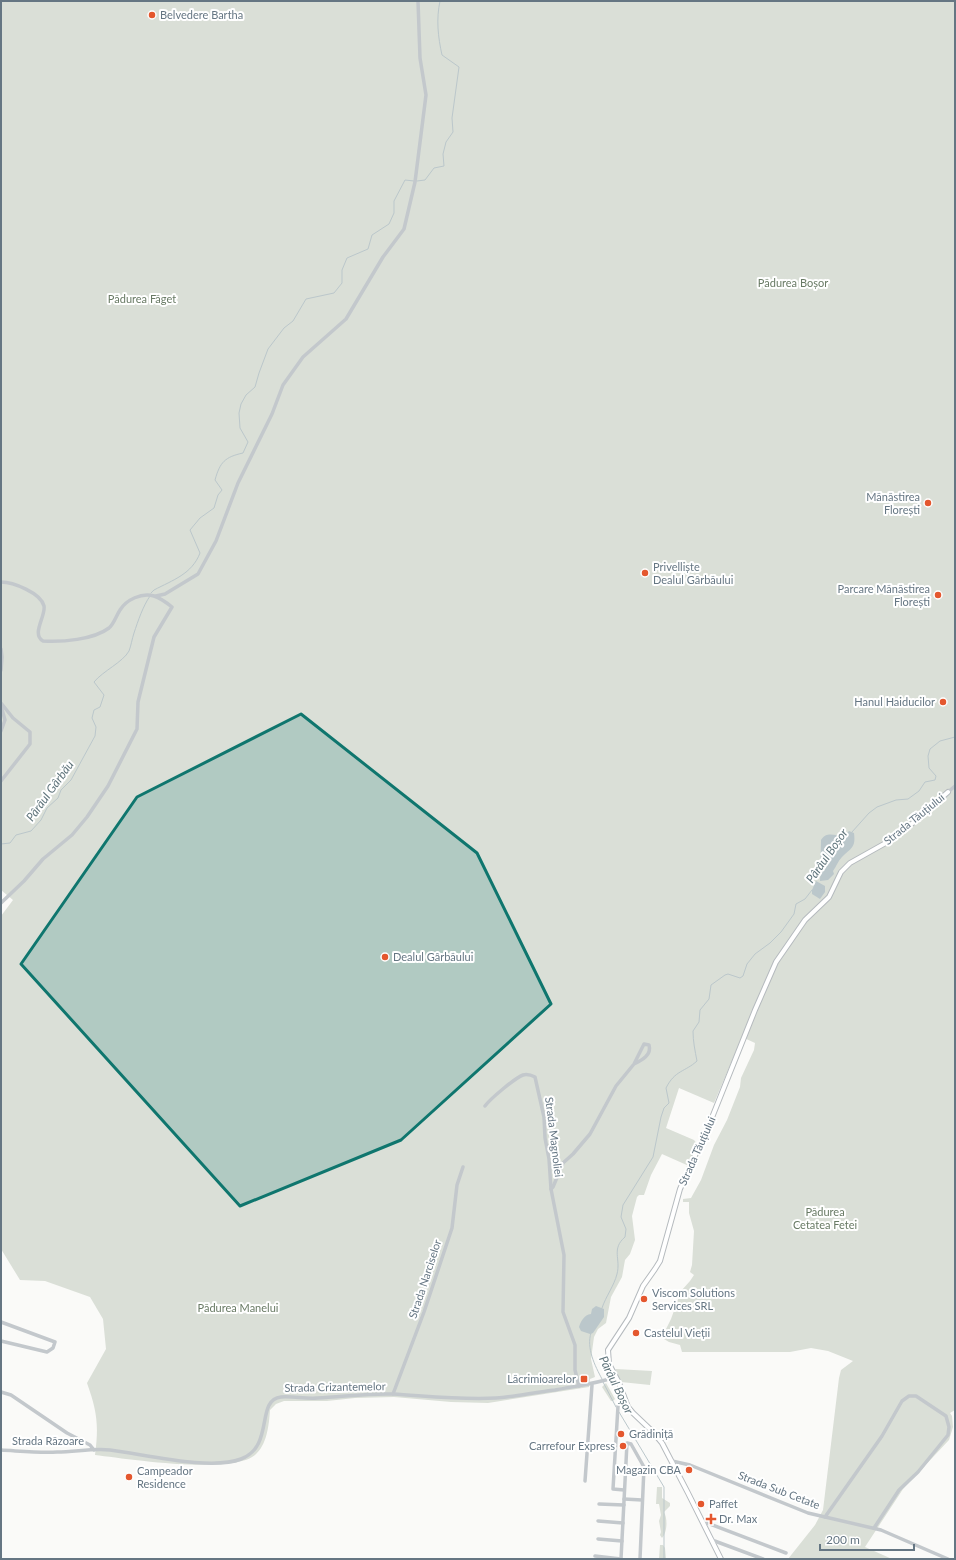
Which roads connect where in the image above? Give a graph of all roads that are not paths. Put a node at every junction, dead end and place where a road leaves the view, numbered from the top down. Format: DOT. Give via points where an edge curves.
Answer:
graph roads {
  1 [pos="418,1"];
  2 [pos="1,582"];
  3 [pos="152,595"];
  4 [pos="1,649"];
  5 [pos="1,670"];
  6 [pos="1,704"];
  7 [pos="1,731"];
  8 [pos="1,781"];
  9 [pos="955,786"];
  10 [pos="948,792"];
  11 [pos="1,903"];
  12 [pos="634,1064"];
  13 [pos="485,1106"];
  14 [pos="463,1167"];
  15 [pos="551,1189"];
  16 [pos="1,1322"];
  17 [pos="1,1341"];
  18 [pos="615,1378"];
  19 [pos="592,1385"];
  20 [pos="579,1386"];
  21 [pos="1,1392"];
  22 [pos="393,1394"];
  23 [pos="618,1406"];
  24 [pos="1,1450"];
  25 [pos="94,1450"];
  26 [pos="672,1461"];
  27 [pos="585,1481"];
  28 [pos="624,1490"];
  29 [pos="624,1499"];
  30 [pos="642,1500"];
  31 [pos="599,1504"];
  32 [pos="624,1505"];
  33 [pos="825,1517"];
  34 [pos="598,1521"];
  35 [pos="702,1521"];
  36 [pos="623,1522"];
  37 [pos="874,1528"];
  38 [pos="598,1539"];
  39 [pos="622,1540"];
  40 [pos="712,1540"];
  41 [pos="786,1553"];
  42 [pos="595,1556"];
  43 [pos="621,1559"];
  44 [pos="640,1559"];
  45 [pos="721,1559"];
  46 [pos="763,1559"];
  47 [pos="948,1559"];
  1 -- 3 [label="street" via="420,58 426,95 415,181 404,229 383,257 346,319 303,357 283,385 272,414 238,483 216,541 198,574 165,594"];
  2 -- 3 [label="street" via="20,586 42,602 44,608 39,635 43,641 78,639 105,630 113,624 118,612 126,603 132,599"];
  3 -- 11 [label="street" via="172,607 154,637 138,702 137,729 108,786 87,817 72,836 43,859"];
  4 -- 5 [label="street"];
  6 -- 7 [label="street" via="5,720"];
  6 -- 8 [label="street" via="30,732 30,744"];
  9 -- 10 [label="street, Strada Tăuțiului"];
  10 -- 18 [label="main road, Strada Tăuțiului" via="891,840 850,863 838,878 829,897 805,920 776,962 680,1189 660,1261 643,1286 629,1318 608,1350 609,1364"];
  12 -- 12 [label="street" via="641,1047 644,1044 649,1045 650,1050 645,1058"];
  12 -- 15 [label="street" via="616,1086 590,1134 563,1163"];
  13 -- 15 [label="street, Strada Magnoliei" via="490,1099 520,1076 535,1077 544,1117"];
  14 -- 22 [label="street, Strada Narciselor" via="457,1185 452,1228"];
  15 -- 20 [label="street" via="564,1255 563,1309 575,1344 575,1370"];
  16 -- 17 [label="street" via="56,1342 47,1352"];
  18 -- 19 [label="street, Strada Crizantemelor"];
  18 -- 26 [label="main road, Strada Tăuțiului" via="630,1410 657,1436"];
  19 -- 20 [label="street, Strada Crizantemelor"];
  19 -- 27 [label="street"];
  20 -- 22 [label="street, Strada Crizantemelor" via="497,1398"];
  21 -- 25 [label="street" via="11,1395"];
  22 -- 25 [label="street, Strada Crizantemelor" via="319,1398 292,1396 275,1399 268,1406 256,1448 248,1456 230,1462 206,1463"];
  23 -- 28 [label="street" via="613,1490"];
  24 -- 25 [label="street, Strada Răzoare"];
  26 -- 33 [label="street, Strada Sub Cetate" via="808,1513"];
  26 -- 35 [label="main road, Strada Tăuțiului"];
  28 -- 29 [label="street"];
  28 -- 30 [label="street" via="627,1443 631,1444 644,1467"];
  29 -- 30 [label="street"];
  29 -- 32 [label="street"];
  30 -- 44 [label="street"];
  31 -- 32 [label="street"];
  32 -- 36 [label="street"];
  33 -- 37 [label="street, Strada Sub Cetate"];
  33 -- 37 [label="street" via="882,1436 902,1401 909,1396 916,1396 946,1416 948,1435 918,1472 899,1490"];
  34 -- 36 [label="street"];
  35 -- 40 [label="main road, Strada Tăuțiului"];
  35 -- 41 [label="street"];
  36 -- 39 [label="street"];
  37 -- 47 [label="street, Strada Sub Cetate"];
  38 -- 39 [label="street"];
  39 -- 43 [label="street"];
  40 -- 45 [label="main road, Strada Tăuțiului"];
  40 -- 46 [label="street"];
  42 -- 43 [label="street"];
}
